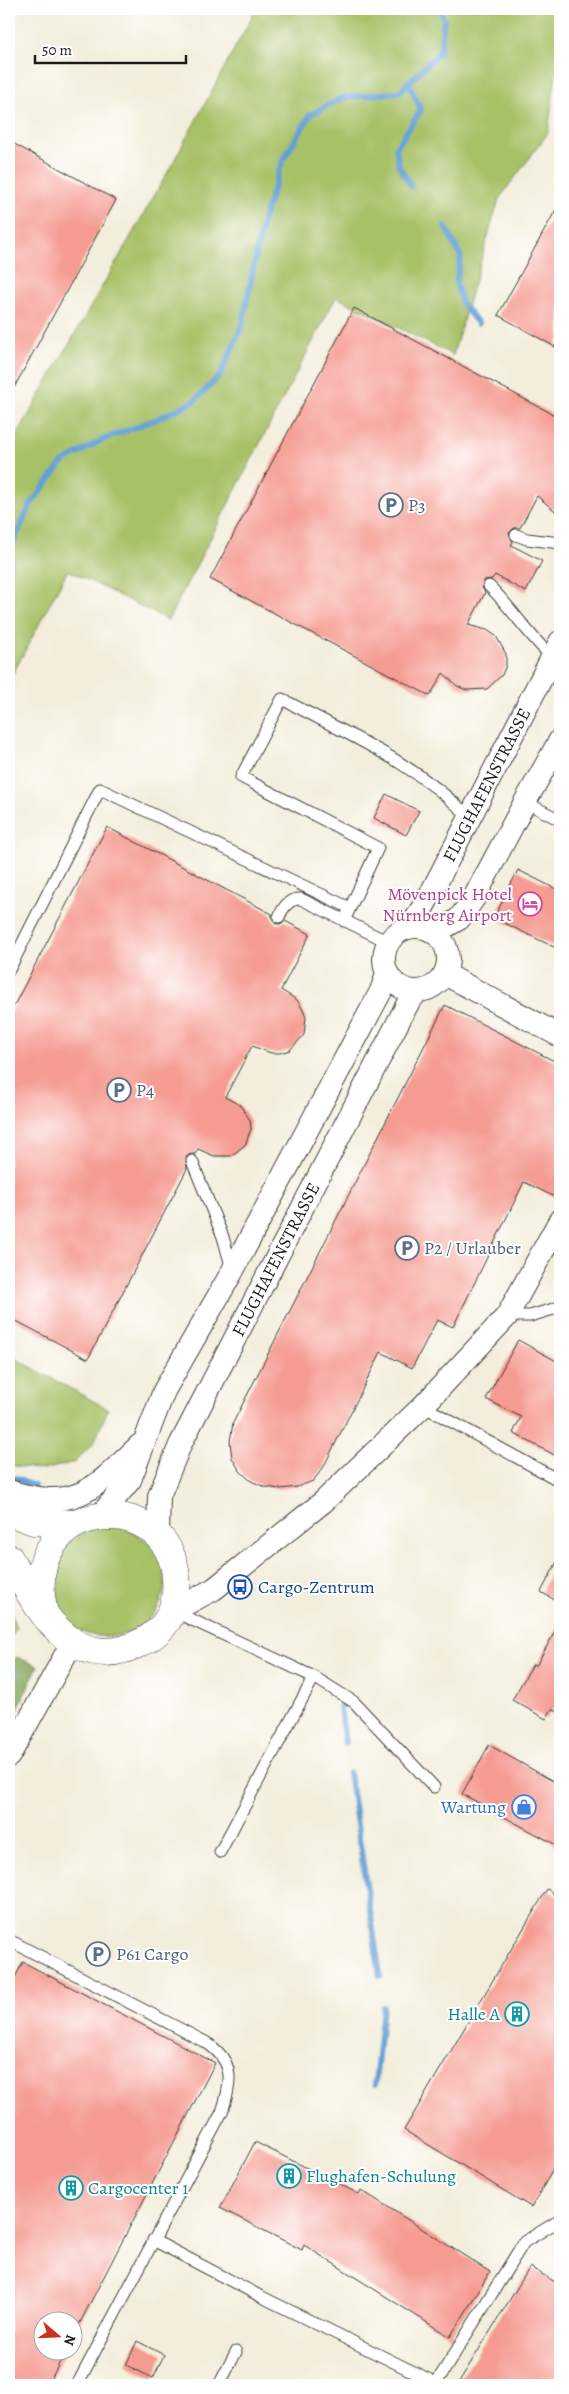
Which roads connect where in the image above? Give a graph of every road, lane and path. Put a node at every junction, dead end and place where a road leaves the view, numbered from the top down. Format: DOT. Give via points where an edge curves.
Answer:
graph roads {
  1 [pos="516,535"];
  2 [pos="560,543"];
  3 [pos="489,586"];
  4 [pos="556,650"];
  5 [pos="560,740"];
  6 [pos="524,802"];
  7 [pos="469,817"];
  8 [pos="560,820"];
  9 [pos="350,908"];
  10 [pos="279,917"];
  11 [pos="344,921"];
  12 [pos="411,927"];
  13 [pos="434,933"];
  14 [pos="388,942"];
  15 [pos="9,970"];
  16 [pos="387,974"];
  17 [pos="445,974"];
  18 [pos="417,992"];
  19 [pos="560,1036"];
  20 [pos="192,1161"];
  21 [pos="560,1220"];
  22 [pos="232,1272"];
  23 [pos="560,1307"];
  24 [pos="507,1316"];
  25 [pos="424,1406"];
  26 [pos="147,1437"];
  27 [pos="560,1481"];
  28 [pos="9,1491"];
  29 [pos="9,1512"];
  30 [pos="101,1515"];
  31 [pos="73,1524"];
  32 [pos="158,1534"];
  33 [pos="9,1558"];
  34 [pos="173,1611"];
  35 [pos="44,1613"];
  36 [pos="72,1643"];
  37 [pos="314,1678"];
  38 [pos="9,1756"];
  39 [pos="434,1787"];
  40 [pos="220,1852"];
  41 [pos="9,1940"];
  42 [pos="560,2220"];
  43 [pos="153,2240"];
  44 [pos="236,2352"];
  45 [pos="436,2384"];
  46 [pos="76,2385"];
  47 [pos="219,2385"];
  1 -- 2 [label="lane" via="526,540"];
  3 -- 4 [label="lane" via="509,606 533,639"];
  4 -- 7 [label="street, FLUGHAFENSTRASSE"];
  5 -- 6 [label="street"];
  6 -- 8 [label="lane"];
  6 -- 13 [label="street" via="474,898 459,919"];
  7 -- 9 [label="lane" via="416,772 282,698 241,777 378,848"];
  7 -- 12 [label="street, FLUGHAFENSTRASSE"];
  9 -- 11 [label="lane"];
  9 -- 15 [label="lane" via="100,789"];
  10 -- 11 [label="lane" via="282,908 295,899 301,899"];
  11 -- 14 [label="lane"];
  12 -- 13 [label="street"];
  12 -- 14 [label="street, FLUGHAFENSTRASSE"];
  13 -- 17 [label="street" via="441,939 448,956"];
  14 -- 16 [label="street, FLUGHAFENSTRASSE" via="383,957"];
  16 -- 18 [label="street" via="399,987"];
  16 -- 22 [label="street, FLUGHAFENSTRASSE"];
  17 -- 18 [label="street, FLUGHAFENSTRASSE" via="433,986"];
  17 -- 19 [label="street"];
  18 -- 32 [label="street, FLUGHAFENSTRASSE" via="408,1003 180,1445 159,1496"];
  20 -- 22 [label="lane" via="223,1237"];
  21 -- 24 [label="street"];
  22 -- 26 [label="street, FLUGHAFENSTRASSE" via="164,1391"];
  23 -- 24 [label="lane" via="530,1316"];
  24 -- 25 [label="street"];
  25 -- 27 [label="lane"];
  25 -- 34 [label="street" via="323,1502 214,1589"];
  26 -- 28 [label="street, FLUGHAFENSTRASSE" via="92,1488 78,1495 63,1500 39,1499"];
  26 -- 30 [label="street, FLUGHAFENSTRASSE" via="130,1480"];
  29 -- 31 [label="main road" via="34,1521"];
  30 -- 31 [label="main road"];
  30 -- 32 [label="main road" via="127,1519"];
  31 -- 35 [label="main road" via="54,1542 45,1560 40,1590"];
  32 -- 34 [label="main road" via="169,1550 175,1568"];
  33 -- 35 [label="main road"];
  34 -- 36 [label="main road" via="151,1637 126,1649 98,1651"];
  34 -- 37 [label="lane"];
  35 -- 36 [label="main road" via="56,1630"];
  36 -- 38 [label="street"];
  37 -- 39 [label="lane" via="354,1702"];
  37 -- 40 [label="lane"];
  41 -- 43 [label="lane" via="207,2043 226,2060 229,2081 222,2112"];
  42 -- 45 [label="lane" via="524,2242"];
  43 -- 45 [label="lane"];
  43 -- 46 [label="lane"];
  44 -- 47 [label="lane"];
}
